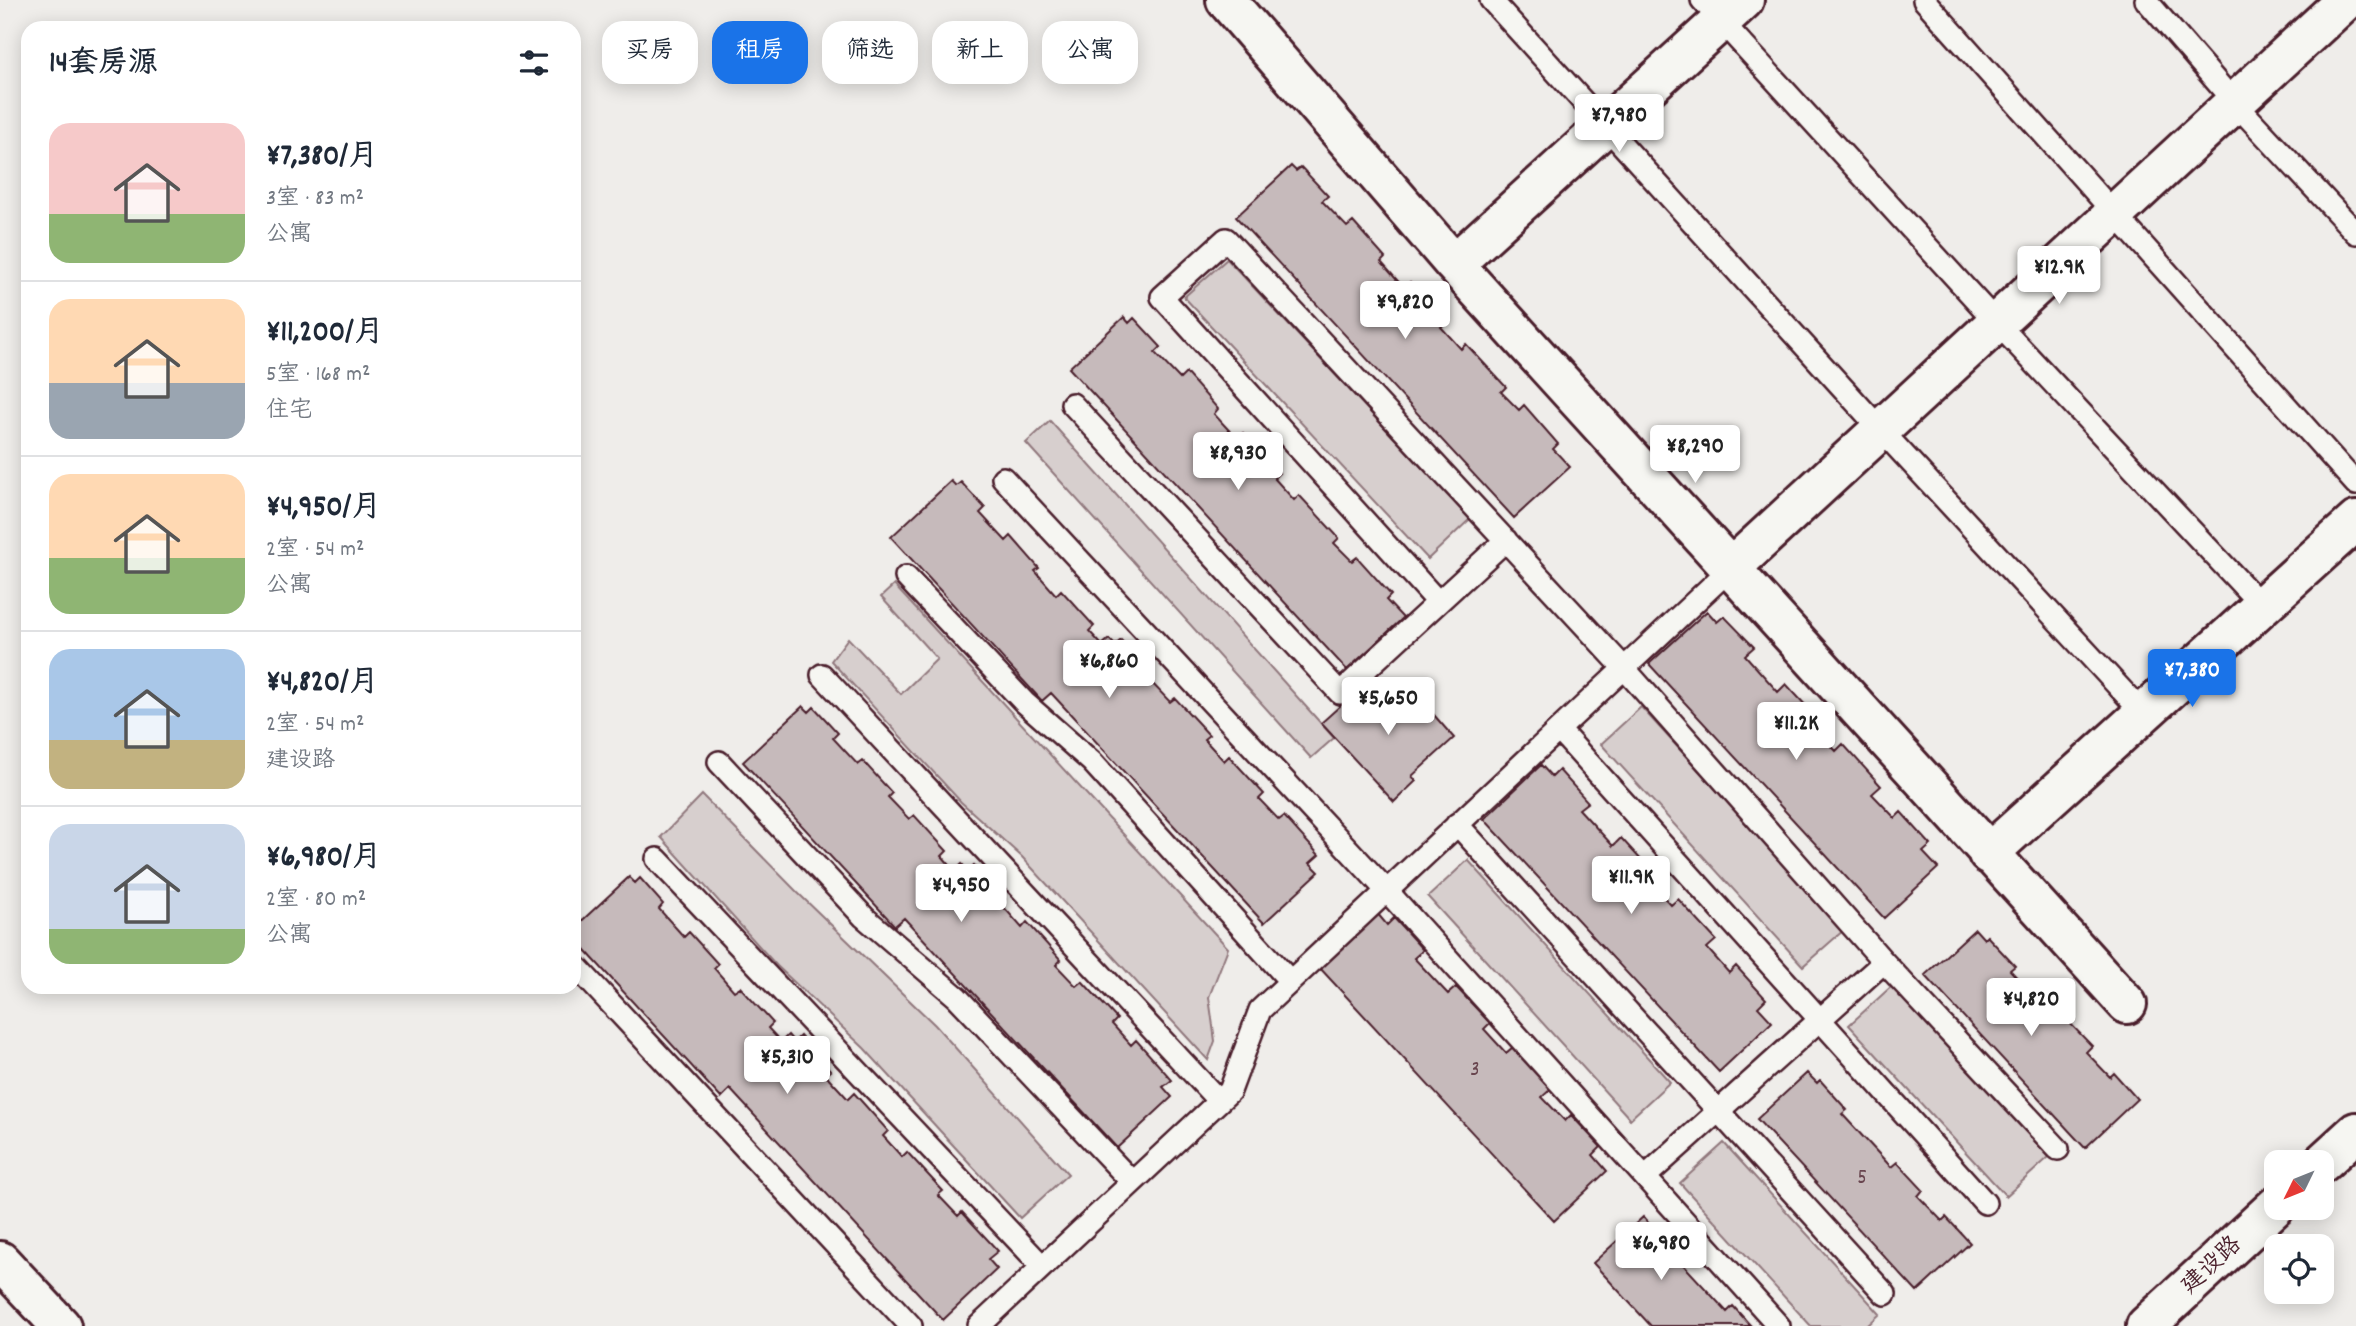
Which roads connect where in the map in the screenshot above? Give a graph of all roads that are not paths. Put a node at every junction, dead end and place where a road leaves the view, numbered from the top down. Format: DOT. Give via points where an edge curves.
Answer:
graph roads {
  1 [pos="1226,0"];
  2 [pos="1491,0"];
  3 [pos="1924,0"];
  4 [pos="2146,0"];
  5 [pos="2346,0"];
  6 [pos="1722,7"];
  7 [pos="2235,103"];
  8 [pos="1605,127"];
  9 [pos="2114,214"];
  10 [pos="2356,233"];
  11 [pos="1454,264"];
  12 [pos="1997,323"];
  13 [pos="1072,404"];
  14 [pos="1881,430"];
  15 [pos="1003,478"];
  16 [pos="2356,484"];
  17 [pos="2356,521"];
  18 [pos="1506,540"];
  19 [pos="1731,568"];
  20 [pos="906,577"];
  21 [pos="1438,602"];
  22 [pos="2262,606"];
  23 [pos="1624,668"];
  24 [pos="822,675"];
  25 [pos="2143,713"];
  26 [pos="1559,730"];
  27 [pos="719,762"];
  28 [pos="1458,824"];
  29 [pos="1988,854"];
  30 [pos="657,859"];
  31 [pos="1387,891"];
  32 [pos="1884,962"];
  33 [pos="581,972"];
  34 [pos="1290,981"];
  35 [pos="2127,1004"];
  36 [pos="1821,1020"];
  37 [pos="1219,1101"];
  38 [pos="1718,1111"];
  39 [pos="2356,1132"];
  40 [pos="2058,1149"];
  41 [pos="2334,1152"];
  42 [pos="1644,1177"];
  43 [pos="1132,1182"];
  44 [pos="1985,1203"];
  45 [pos="2264,1217"];
  46 [pos="0,1261"];
  47 [pos="1042,1266"];
  48 [pos="1885,1294"];
  49 [pos="61,1326"];
  50 [pos="911,1326"];
  51 [pos="979,1326"];
  52 [pos="1779,1326"];
  53 [pos="2146,1326"];
  1 -- 11 [label="street"];
  2 -- 8 [label="lane"];
  3 -- 9 [label="lane"];
  4 -- 7 [label="lane"];
  5 -- 7 [label="street"];
  6 -- 8 [label="street"];
  6 -- 12 [label="lane"];
  7 -- 9 [label="street"];
  7 -- 10 [label="lane"];
  8 -- 11 [label="street"];
  8 -- 14 [label="lane"];
  9 -- 12 [label="street"];
  9 -- 16 [label="lane"];
  11 -- 19 [label="street"];
  12 -- 14 [label="street"];
  12 -- 22 [label="lane"];
  13 -- 21 [label="lane" via="1340,693"];
  14 -- 19 [label="street"];
  14 -- 25 [label="lane"];
  15 -- 31 [label="lane"];
  17 -- 22 [label="street"];
  18 -- 21 [label="lane"];
  18 -- 21 [label="lane" via="1226,239 1162,297"];
  18 -- 23 [label="lane"];
  19 -- 23 [label="lane"];
  19 -- 29 [label="street"];
  20 -- 34 [label="lane" via="1024,702 1092,762"];
  22 -- 25 [label="street"];
  23 -- 26 [label="lane"];
  23 -- 32 [label="lane"];
  24 -- 37 [label="lane"];
  25 -- 29 [label="street"];
  26 -- 28 [label="lane"];
  26 -- 36 [label="lane"];
  27 -- 43 [label="lane" via="864,917 957,997"];
  28 -- 31 [label="lane"];
  28 -- 38 [label="lane"];
  29 -- 35 [label="street"];
  30 -- 47 [label="lane"];
  31 -- 34 [label="lane"];
  31 -- 42 [label="lane"];
  32 -- 36 [label="lane"];
  32 -- 40 [label="lane"];
  33 -- 50 [label="lane"];
  34 -- 37 [label="lane" via="1260,1010 1230,1091"];
  36 -- 38 [label="lane"];
  36 -- 44 [label="lane"];
  37 -- 43 [label="lane"];
  38 -- 42 [label="lane"];
  38 -- 48 [label="lane"];
  39 -- 41 [label="street"];
  42 -- 52 [label="lane"];
  43 -- 47 [label="lane"];
  45 -- 53 [label="street, 建设路"];
  46 -- 49 [label="street"];
  47 -- 51 [label="lane"];
}
